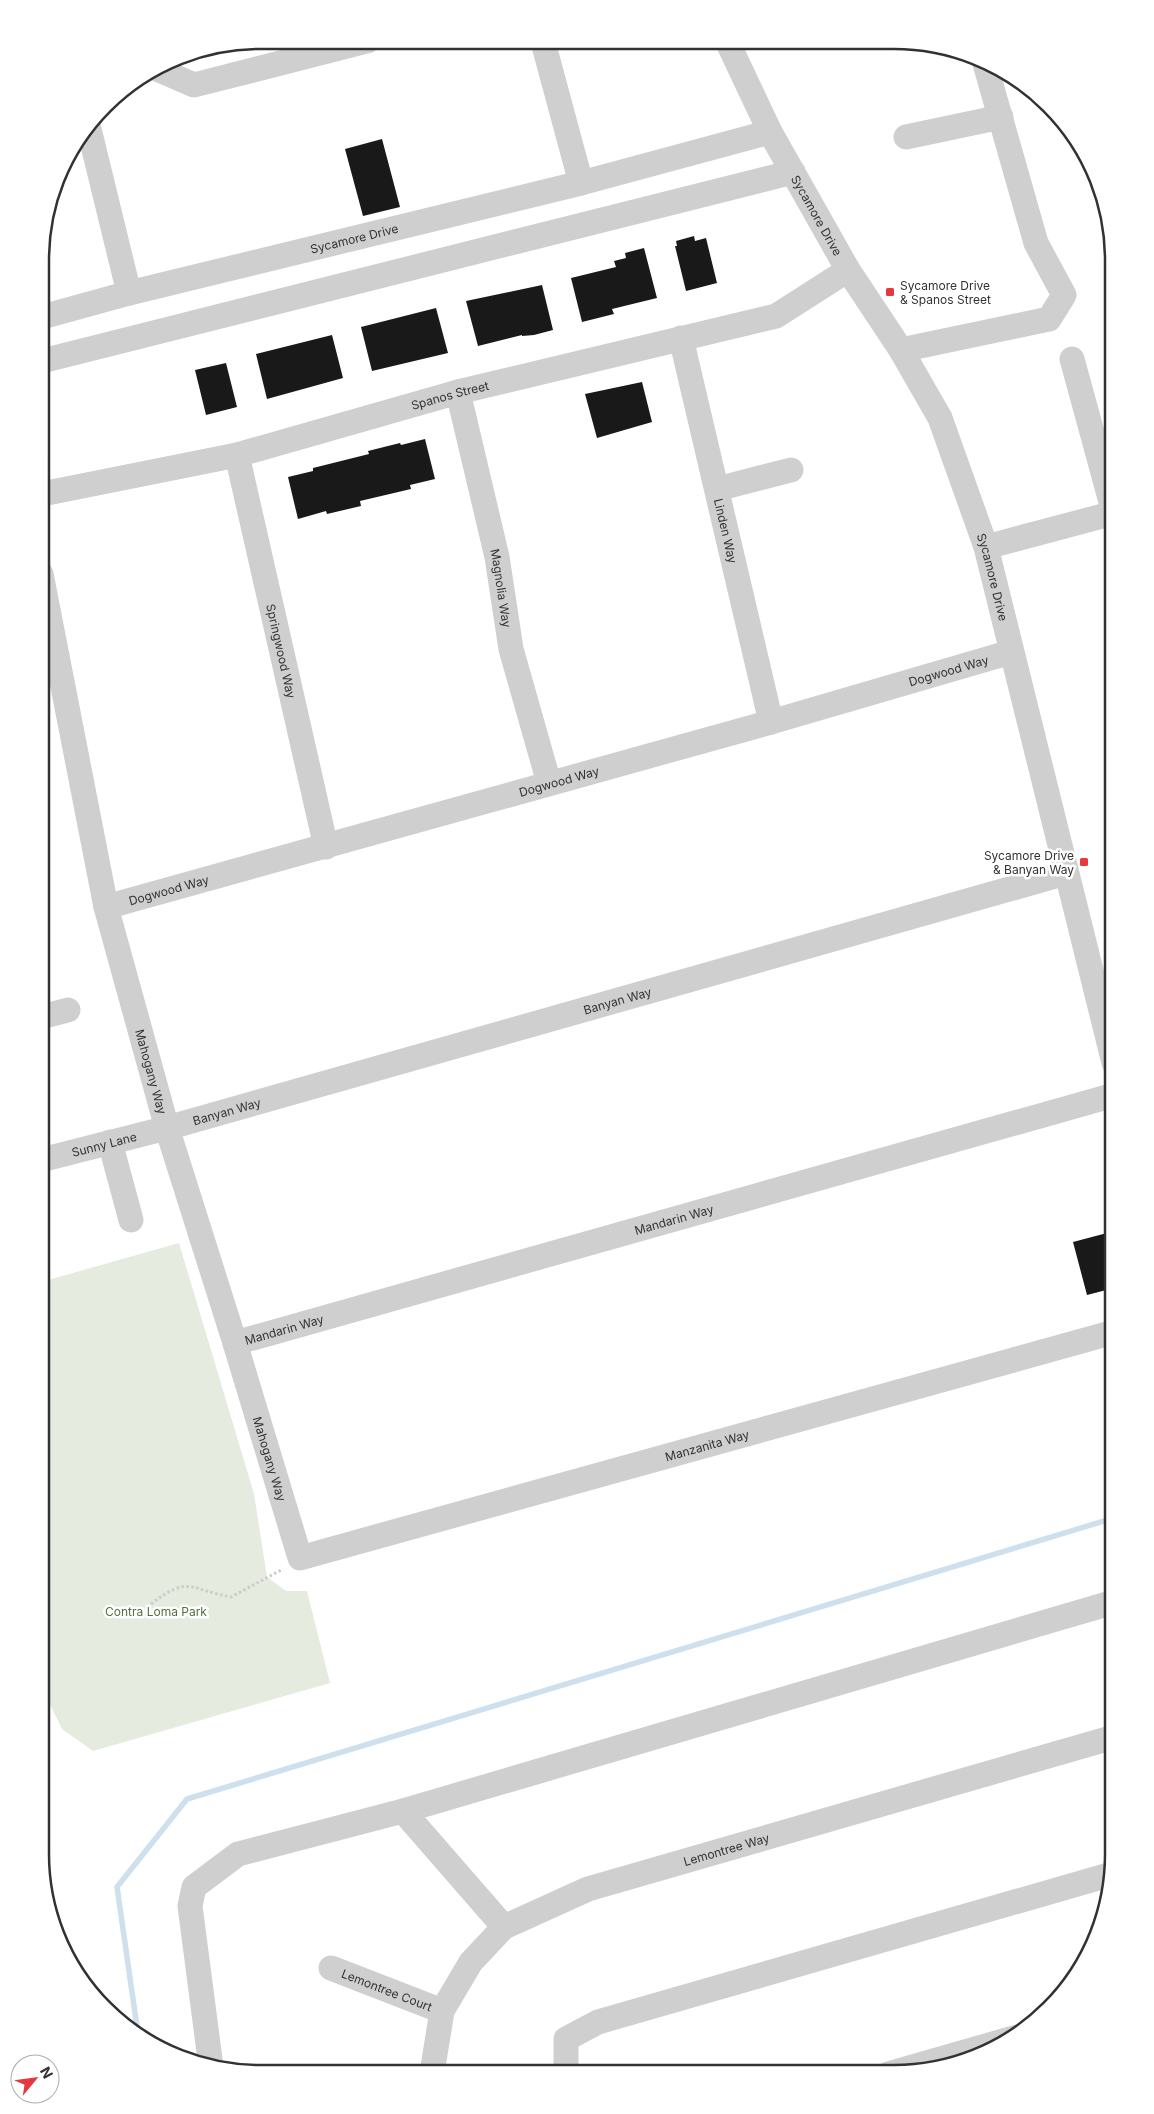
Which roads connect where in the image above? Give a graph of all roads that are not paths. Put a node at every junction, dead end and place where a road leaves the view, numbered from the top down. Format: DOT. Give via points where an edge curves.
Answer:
graph roads {
  1 [pos="335,49"];
  2 [pos="545,49"];
  3 [pos="731,49"];
  4 [pos="987,71"];
  5 [pos="164,72"];
  6 [pos="1001,117"];
  7 [pos="770,132"];
  8 [pos="90,134"];
  9 [pos="906,137"];
  10 [pos="793,172"];
  11 [pos="581,183"];
  12 [pos="848,270"];
  13 [pos="129,293"];
  14 [pos="49,315"];
  15 [pos="681,338"];
  16 [pos="901,350"];
  17 [pos="49,359"];
  18 [pos="1072,359"];
  19 [pos="458,392"];
  20 [pos="238,455"];
  21 [pos="791,470"];
  22 [pos="1105,480"];
  23 [pos="717,489"];
  24 [pos="49,493"];
  25 [pos="1105,515"];
  26 [pos="986,547"];
  27 [pos="49,610"];
  28 [pos="1011,652"];
  29 [pos="771,722"];
  30 [pos="549,783"];
  31 [pos="326,847"];
  32 [pos="1066,873"];
  33 [pos="106,907"];
  34 [pos="68,1010"];
  35 [pos="49,1015"];
  36 [pos="1105,1027"];
  37 [pos="1105,1098"];
  38 [pos="166,1128"];
  39 [pos="110,1142"];
  40 [pos="49,1158"];
  41 [pos="131,1220"];
  42 [pos="1105,1334"];
  43 [pos="235,1343"];
  44 [pos="300,1558"];
  45 [pos="1105,1605"];
  46 [pos="1105,1740"];
  47 [pos="403,1811"];
  48 [pos="1104,1876"];
  49 [pos="504,1927"];
  50 [pos="331,1968"];
  51 [pos="442,2011"];
  52 [pos="978,2047"];
  53 [pos="210,2059"];
  54 [pos="929,2062"];
  55 [pos="433,2065"];
  56 [pos="566,2065"];
  1 -- 5 [label="street" via="194,85"];
  2 -- 11 [label="street"];
  3 -- 7 [label="street, Sycamore Drive"];
  4 -- 6 [label="street"];
  6 -- 9 [label="street"];
  6 -- 16 [label="street" via="1036,243 1064,295 1049,319"];
  7 -- 10 [label="street, Sycamore Drive"];
  7 -- 11 [label="street, Sycamore Drive"];
  8 -- 13 [label="street"];
  10 -- 12 [label="street, Sycamore Drive"];
  10 -- 17 [label="street"];
  11 -- 13 [label="street, Sycamore Drive"];
  12 -- 15 [label="street, Spanos Street" via="776,316"];
  12 -- 16 [label="street, Sycamore Drive"];
  13 -- 14 [label="street, Sycamore Drive"];
  15 -- 19 [label="street, Spanos Street"];
  15 -- 23 [label="street, Linden Way"];
  16 -- 26 [label="street, Sycamore Drive" via="940,418"];
  18 -- 22 [label="street"];
  19 -- 20 [label="street, Spanos Street"];
  19 -- 30 [label="street, Magnolia Way" via="497,557 511,649"];
  20 -- 24 [label="street, Spanos Street"];
  20 -- 31 [label="street, Springwood Way"];
  21 -- 23 [label="street"];
  23 -- 29 [label="street, Linden Way"];
  25 -- 26 [label="street"];
  26 -- 28 [label="street, Sycamore Drive"];
  27 -- 33 [label="street, Mahogany Way"];
  28 -- 29 [label="street, Dogwood Way"];
  28 -- 32 [label="street, Sycamore Drive"];
  29 -- 30 [label="street, Dogwood Way"];
  30 -- 31 [label="street, Dogwood Way"];
  31 -- 33 [label="street, Dogwood Way"];
  32 -- 36 [label="street, Sycamore Drive"];
  32 -- 38 [label="street, Banyan Way"];
  33 -- 38 [label="street, Mahogany Way"];
  34 -- 35 [label="street"];
  37 -- 43 [label="street, Mandarin Way"];
  38 -- 39 [label="street, Sunny Lane"];
  38 -- 43 [label="street, Mahogany Way"];
  39 -- 40 [label="street, Sunny Lane"];
  39 -- 41 [label="street"];
  42 -- 44 [label="street, Manzanita Way"];
  43 -- 44 [label="street, Mahogany Way"];
  45 -- 47 [label="street"];
  46 -- 49 [label="street, Lemontree Way" via="588,1889"];
  47 -- 49 [label="street"];
  47 -- 53 [label="street" via="238,1854 194,1886 190,1906"];
  48 -- 56 [label="street" via="598,2022 566,2039"];
  49 -- 51 [label="street, Lemontree Way" via="471,1962"];
  50 -- 51 [label="street, Lemontree Court"];
  51 -- 55 [label="street, Lemontree Way"];
  52 -- 54 [label="street"];
}
